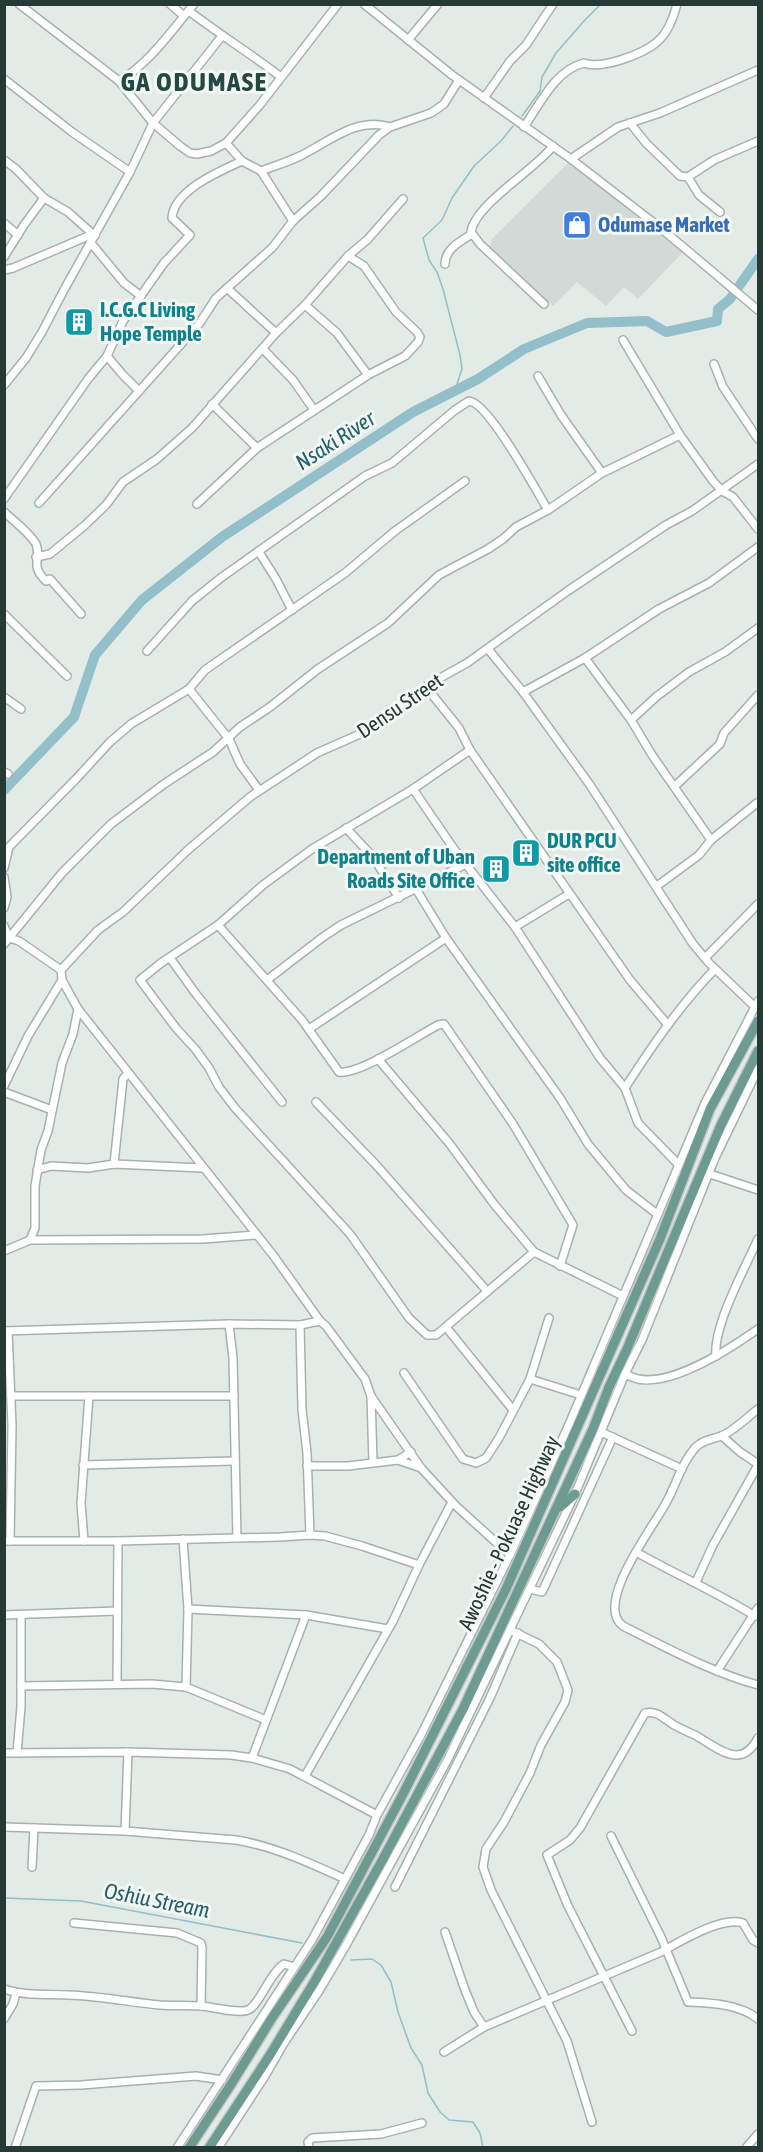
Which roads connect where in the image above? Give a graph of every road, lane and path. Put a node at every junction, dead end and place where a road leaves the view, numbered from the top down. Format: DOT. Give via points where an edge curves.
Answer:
graph roads {
  1 [pos="19,4"];
  2 [pos="170,4"];
  3 [pos="194,4"];
  4 [pos="338,4"];
  5 [pos="364,4"];
  6 [pos="438,4"];
  7 [pos="553,4"];
  8 [pos="677,4"];
  9 [pos="186,14"];
  10 [pos="222,36"];
  11 [pos="408,40"];
  12 [pos="759,70"];
  13 [pos="281,77"];
  14 [pos="4,79"];
  15 [pos="459,80"];
  16 [pos="119,81"];
  17 [pos="484,98"];
  18 [pos="153,123"];
  19 [pos="630,123"];
  20 [pos="390,127"];
  21 [pos="524,127"];
  22 [pos="759,141"];
  23 [pos="226,143"];
  24 [pos="553,146"];
  25 [pos="571,159"];
  26 [pos="4,160"];
  27 [pos="242,161"];
  28 [pos="261,171"];
  29 [pos="130,172"];
  30 [pos="688,177"];
  31 [pos="44,198"];
  32 [pos="403,199"];
  33 [pos="720,212"];
  34 [pos="293,221"];
  35 [pos="4,223"];
  36 [pos="472,234"];
  37 [pos="18,235"];
  38 [pos="94,235"];
  39 [pos="91,243"];
  40 [pos="348,256"];
  41 [pos="4,257"];
  42 [pos="445,264"];
  43 [pos="4,270"];
  44 [pos="226,288"];
  45 [pos="141,296"];
  46 [pos="544,304"];
  47 [pos="305,305"];
  48 [pos="759,310"];
  49 [pos="276,333"];
  50 [pos="622,340"];
  51 [pos="263,349"];
  52 [pos="107,356"];
  53 [pos="714,364"];
  54 [pos="368,375"];
  55 [pos="538,376"];
  56 [pos="4,385"];
  57 [pos="139,391"];
  58 [pos="212,404"];
  59 [pos="314,410"];
  60 [pos="680,435"];
  61 [pos="759,439"];
  62 [pos="257,448"];
  63 [pos="759,464"];
  64 [pos="602,473"];
  65 [pos="465,480"];
  66 [pos="722,491"];
  67 [pos="4,499"];
  68 [pos="39,503"];
  69 [pos="197,504"];
  70 [pos="548,510"];
  71 [pos="4,512"];
  72 [pos="759,530"];
  73 [pos="759,547"];
  74 [pos="259,552"];
  75 [pos="36,557"];
  76 [pos="292,610"];
  77 [pos="4,614"];
  78 [pos="81,614"];
  79 [pos="759,628"];
  80 [pos="488,649"];
  81 [pos="147,651"];
  82 [pos="585,658"];
  83 [pos="67,676"];
  84 [pos="426,687"];
  85 [pos="189,689"];
  86 [pos="523,692"];
  87 [pos="759,695"];
  88 [pos="4,697"];
  89 [pos="21,709"];
  90 [pos="631,720"];
  91 [pos="229,739"];
  92 [pos="470,750"];
  93 [pos="675,786"];
  94 [pos="413,789"];
  95 [pos="259,790"];
  96 [pos="757,803"];
  97 [pos="346,828"];
  98 [pos="711,840"];
  99 [pos="466,864"];
  100 [pos="4,868"];
  101 [pos="4,877"];
  102 [pos="657,886"];
  103 [pos="416,890"];
  104 [pos="568,894"];
  105 [pos="399,898"];
  106 [pos="759,904"];
  107 [pos="4,908"];
  108 [pos="218,925"];
  109 [pos="4,926"];
  110 [pos="515,927"];
  111 [pos="446,938"];
  112 [pos="7,941"];
  113 [pos="170,958"];
  114 [pos="705,958"];
  115 [pos="715,969"];
  116 [pos="61,970"];
  117 [pos="62,980"];
  118 [pos="267,980"];
  119 [pos="757,1004"];
  120 [pos="78,1009"];
  121 [pos="759,1022"];
  122 [pos="668,1025"];
  123 [pos="309,1029"];
  124 [pos="759,1050"];
  125 [pos="378,1059"];
  126 [pos="759,1069"];
  127 [pos="128,1072"];
  128 [pos="4,1086"];
  129 [pos="625,1088"];
  130 [pos="4,1092"];
  131 [pos="316,1101"];
  132 [pos="282,1102"];
  133 [pos="52,1110"];
  134 [pos="114,1164"];
  135 [pos="678,1164"];
  136 [pos="202,1168"];
  137 [pos="37,1170"];
  138 [pos="711,1174"];
  139 [pos="759,1190"];
  140 [pos="657,1215"];
  141 [pos="256,1235"];
  142 [pos="759,1239"];
  143 [pos="30,1240"];
  144 [pos="4,1251"];
  145 [pos="534,1252"];
  146 [pos="560,1266"];
  147 [pos="488,1292"];
  148 [pos="623,1296"];
  149 [pos="549,1318"];
  150 [pos="320,1321"];
  151 [pos="229,1324"];
  152 [pos="300,1325"];
  153 [pos="446,1327"];
  154 [pos="759,1329"];
  155 [pos="6,1331"];
  156 [pos="716,1356"];
  157 [pos="404,1373"];
  158 [pos="625,1374"];
  159 [pos="530,1379"];
  160 [pos="581,1395"];
  161 [pos="11,1396"];
  162 [pos="88,1396"];
  163 [pos="234,1396"];
  164 [pos="371,1396"];
  165 [pos="759,1409"];
  166 [pos="513,1410"];
  167 [pos="602,1432"];
  168 [pos="722,1436"];
  169 [pos="613,1437"];
  170 [pos="411,1452"];
  171 [pos="398,1460"];
  172 [pos="234,1461"];
  173 [pos="373,1462"];
  174 [pos="759,1464"];
  175 [pos="83,1465"];
  176 [pos="307,1466"];
  177 [pos="421,1468"];
  178 [pos="682,1469"];
  179 [pos="575,1494"];
  180 [pos="452,1502"];
  181 [pos="556,1511"];
  182 [pos="310,1535"];
  183 [pos="237,1538"];
  184 [pos="183,1539"];
  185 [pos="7,1541"];
  186 [pos="84,1541"];
  187 [pos="118,1541"];
  188 [pos="636,1552"];
  189 [pos="510,1555"];
  190 [pos="418,1566"];
  191 [pos="696,1582"];
  192 [pos="530,1589"];
  193 [pos="759,1608"];
  194 [pos="188,1609"];
  195 [pos="117,1611"];
  196 [pos="4,1615"];
  197 [pos="21,1615"];
  198 [pos="306,1616"];
  199 [pos="755,1616"];
  200 [pos="388,1629"];
  201 [pos="514,1632"];
  202 [pos="499,1655"];
  203 [pos="507,1659"];
  204 [pos="717,1671"];
  205 [pos="462,1677"];
  206 [pos="117,1684"];
  207 [pos="474,1685"];
  208 [pos="759,1685"];
  209 [pos="21,1686"];
  210 [pos="186,1687"];
  211 [pos="266,1720"];
  212 [pos="467,1720"];
  213 [pos="476,1726"];
  214 [pos="759,1737"];
  215 [pos="128,1752"];
  216 [pos="4,1753"];
  217 [pos="17,1753"];
  218 [pos="252,1758"];
  219 [pos="305,1776"];
  220 [pos="377,1815"];
  221 [pos="4,1827"];
  222 [pos="34,1828"];
  223 [pos="125,1831"];
  224 [pos="610,1836"];
  225 [pos="32,1867"];
  226 [pos="345,1879"];
  227 [pos="395,1887"];
  228 [pos="74,1923"];
  229 [pos="445,1932"];
  230 [pos="759,1943"];
  231 [pos="666,1950"];
  232 [pos="294,1967"];
  233 [pos="605,1977"];
  234 [pos="4,1989"];
  235 [pos="16,1993"];
  236 [pos="548,2001"];
  237 [pos="201,2006"];
  238 [pos="4,2019"];
  239 [pos="759,2019"];
  240 [pos="484,2027"];
  241 [pos="632,2031"];
  242 [pos="444,2052"];
  243 [pos="222,2080"];
  244 [pos="592,2122"];
  245 [pos="422,2123"];
  246 [pos="759,2134"];
  247 [pos="15,2148"];
  248 [pos="177,2148"];
  249 [pos="189,2148"];
  250 [pos="209,2148"];
  251 [pos="218,2148"];
  252 [pos="309,2148"];
  253 [pos="746,2148"];
  1 -- 16 [label="street"];
  2 -- 9 [label="street"];
  3 -- 9 [label="street"];
  4 -- 13 [label="street"];
  5 -- 11 [label="street"];
  6 -- 11 [label="street"];
  7 -- 17 [label="street"];
  8 -- 21 [label="street" via="665,33 656,43 609,63 584,63 568,69"];
  9 -- 10 [label="street"];
  9 -- 16 [label="street"];
  10 -- 13 [label="street"];
  10 -- 18 [label="street"];
  11 -- 15 [label="street"];
  12 -- 19 [label="street"];
  13 -- 23 [label="street"];
  14 -- 29 [label="street"];
  15 -- 17 [label="street"];
  15 -- 20 [label="street" via="444,104"];
  16 -- 18 [label="street"];
  17 -- 21 [label="street"];
  18 -- 23 [label="street" via="190,153 202,154"];
  18 -- 29 [label="street"];
  19 -- 25 [label="street" via="606,134"];
  19 -- 30 [label="street" via="680,176"];
  20 -- 28 [label="street" via="371,123 352,128"];
  20 -- 34 [label="street"];
  21 -- 24 [label="street"];
  22 -- 30 [label="street" via="708,163"];
  23 -- 27 [label="street"];
  24 -- 25 [label="street"];
  24 -- 36 [label="street" via="479,216"];
  25 -- 48 [label="street"];
  26 -- 31 [label="street"];
  27 -- 28 [label="street"];
  27 -- 45 [label="street" via="208,176 179,201 172,218 190,235"];
  28 -- 34 [label="street"];
  29 -- 38 [label="street"];
  30 -- 33 [label="street" via="699,195"];
  31 -- 37 [label="street"];
  31 -- 38 [label="street" via="68,212"];
  32 -- 40 [label="street"];
  34 -- 44 [label="street" via="272,248"];
  35 -- 37 [label="street"];
  36 -- 42 [label="street" via="453,248"];
  36 -- 46 [label="street"];
  37 -- 41 [label="street"];
  38 -- 39 [label="street"];
  38 -- 43 [label="street"];
  39 -- 45 [label="street" via="124,283"];
  39 -- 56 [label="street" via="42,332"];
  40 -- 47 [label="street"];
  40 -- 54 [label="street" via="364,266 396,312 420,337 405,356"];
  44 -- 49 [label="street"];
  44 -- 57 [label="street"];
  45 -- 52 [label="street" via="123,321"];
  47 -- 49 [label="street"];
  47 -- 54 [label="street" via="337,333"];
  49 -- 51 [label="street"];
  50 -- 60 [label="street"];
  51 -- 58 [label="street"];
  51 -- 59 [label="street" via="293,380"];
  52 -- 57 [label="street"];
  52 -- 67 [label="street"];
  53 -- 61 [label="street" via="723,387"];
  54 -- 59 [label="street"];
  55 -- 64 [label="street"];
  57 -- 68 [label="street"];
  58 -- 62 [label="street"];
  58 -- 75 [label="street" via="169,449 123,482 90,520 50,554"];
  59 -- 62 [label="street"];
  60 -- 64 [label="street"];
  60 -- 66 [label="street"];
  62 -- 69 [label="street"];
  63 -- 66 [label="street, Densu Street"];
  64 -- 70 [label="street"];
  65 -- 76 [label="street"];
  66 -- 72 [label="street" via="733,497"];
  66 -- 80 [label="street, Densu Street" via="568,590"];
  70 -- 74 [label="street" via="504,435 477,403 466,402 392,463 365,476"];
  70 -- 91 [label="street" via="439,575 388,623 318,669"];
  71 -- 75 [label="street" via="35,542"];
  73 -- 82 [label="street" via="709,583 659,609"];
  74 -- 76 [label="street"];
  74 -- 81 [label="street" via="192,601"];
  75 -- 78 [label="street" via="36,568 43,578 56,584"];
  76 -- 85 [label="street" via="205,670"];
  77 -- 83 [label="street"];
  79 -- 90 [label="street" via="689,672"];
  80 -- 84 [label="street, Densu Street"];
  80 -- 86 [label="street"];
  82 -- 86 [label="street"];
  82 -- 90 [label="street"];
  84 -- 92 [label="street" via="459,728"];
  84 -- 95 [label="street, Densu Street" via="369,730 317,753"];
  85 -- 91 [label="street"];
  85 -- 100 [label="street" via="131,724 110,742 9,847"];
  86 -- 102 [label="street"];
  87 -- 93 [label="street" via="724,733 720,744"];
  88 -- 89 [label="street"];
  90 -- 93 [label="street"];
  91 -- 95 [label="street" via="240,764"];
  91 -- 112 [label="street" via="111,824 62,873"];
  92 -- 94 [label="street"];
  92 -- 104 [label="street"];
  93 -- 98 [label="street"];
  94 -- 97 [label="street"];
  94 -- 99 [label="street"];
  95 -- 116 [label="street, Densu Street" via="98,930"];
  96 -- 98 [label="street"];
  97 -- 105 [label="street" via="373,857"];
  97 -- 108 [label="street" via="279,873"];
  98 -- 102 [label="street" via="699,855"];
  99 -- 103 [label="street"];
  99 -- 110 [label="street"];
  101 -- 107 [label="street"];
  102 -- 114 [label="street"];
  103 -- 105 [label="street"];
  103 -- 111 [label="street"];
  104 -- 110 [label="street"];
  104 -- 122 [label="street"];
  105 -- 118 [label="street" via="340,925"];
  106 -- 114 [label="street"];
  108 -- 113 [label="street"];
  108 -- 118 [label="street"];
  109 -- 112 [label="street"];
  110 -- 129 [label="street" via="600,1058"];
  111 -- 123 [label="street"];
  111 -- 140 [label="street" via="560,1098 588,1144 626,1190"];
  112 -- 116 [label="street" via="19,941"];
  113 -- 132 [label="street"];
  113 -- 153 [label="street" via="140,980 196,1050 225,1094 350,1234 416,1326 432,1336"];
  114 -- 115 [label="street"];
  115 -- 119 [label="street"];
  115 -- 122 [label="street"];
  116 -- 117 [label="street"];
  117 -- 120 [label="street"];
  117 -- 128 [label="street"];
  118 -- 123 [label="street"];
  119 -- 135 [label="street"];
  120 -- 127 [label="street"];
  120 -- 133 [label="street"];
  121 -- 205 [label="main road, Awoshie - Pokuase Highway" via="710,1109 660,1239 594,1392"];
  122 -- 129 [label="street"];
  123 -- 125 [label="street" via="339,1072 352,1072"];
  124 -- 181 [label="main road, Awoshie - Pokuase Highway" via="721,1125"];
  125 -- 145 [label="street"];
  125 -- 146 [label="street" via="438,1025 447,1027 513,1124 573,1225"];
  126 -- 138 [label="street" via="715,1158"];
  127 -- 134 [label="street" via="123,1079"];
  127 -- 136 [label="street"];
  129 -- 135 [label="street" via="638,1123"];
  130 -- 133 [label="street"];
  131 -- 147 [label="street"];
  133 -- 137 [label="street"];
  134 -- 136 [label="street"];
  134 -- 137 [label="street"];
  135 -- 140 [label="street"];
  136 -- 141 [label="street"];
  137 -- 143 [label="street" via="35,1228"];
  138 -- 139 [label="street"];
  138 -- 158 [label="street"];
  140 -- 148 [label="street"];
  141 -- 143 [label="street"];
  141 -- 150 [label="street"];
  142 -- 156 [label="street" via="720,1327"];
  143 -- 144 [label="street"];
  145 -- 146 [label="street"];
  145 -- 147 [label="street"];
  146 -- 148 [label="street"];
  147 -- 153 [label="street"];
  148 -- 160 [label="street"];
  149 -- 159 [label="street"];
  150 -- 152 [label="street"];
  150 -- 164 [label="street" via="365,1379"];
  151 -- 152 [label="street"];
  151 -- 155 [label="street"];
  151 -- 163 [label="street"];
  152 -- 176 [label="street"];
  153 -- 166 [label="street"];
  154 -- 156 [label="street"];
  155 -- 161 [label="street"];
  156 -- 158 [label="street" via="685,1371 652,1379 640,1380"];
  157 -- 166 [label="street" via="463,1459 476,1462 486,1458"];
  158 -- 167 [label="street"];
  159 -- 160 [label="street"];
  159 -- 166 [label="street"];
  160 -- 189 [label="street"];
  161 -- 162 [label="street"];
  161 -- 185 [label="street"];
  162 -- 163 [label="street"];
  162 -- 175 [label="street"];
  163 -- 172 [label="street"];
  164 -- 170 [label="street"];
  164 -- 173 [label="street"];
  165 -- 168 [label="street"];
  167 -- 169 [label="street"];
  167 -- 179 [label="street"];
  168 -- 174 [label="street"];
  168 -- 178 [label="street" via="698,1445"];
  169 -- 178 [label="street"];
  169 -- 192 [label="street" via="542,1592"];
  170 -- 171 [label="street"];
  170 -- 177 [label="street"];
  171 -- 173 [label="street"];
  171 -- 177 [label="street"];
  172 -- 175 [label="street"];
  172 -- 183 [label="street"];
  173 -- 176 [label="street"];
  174 -- 191 [label="street"];
  175 -- 186 [label="street"];
  176 -- 182 [label="street"];
  177 -- 180 [label="street"];
  178 -- 188 [label="street"];
  179 -- 181 [label="main road"];
  179 -- 192 [label="street"];
  180 -- 189 [label="street"];
  180 -- 190 [label="street"];
  181 -- 207 [label="main road, Awoshie - Pokuase Highway"];
  182 -- 183 [label="street"];
  182 -- 190 [label="street" via="362,1546"];
  183 -- 184 [label="street"];
  184 -- 187 [label="street"];
  184 -- 194 [label="street"];
  185 -- 186 [label="street"];
  186 -- 187 [label="street"];
  187 -- 195 [label="street"];
  188 -- 191 [label="street"];
  188 -- 204 [label="street" via="614,1606 619,1623"];
  189 -- 220 [label="street"];
  190 -- 200 [label="street"];
  191 -- 199 [label="street"];
  192 -- 201 [label="street"];
  193 -- 199 [label="street"];
  194 -- 198 [label="street"];
  194 -- 210 [label="street"];
  195 -- 197 [label="street"];
  195 -- 206 [label="street"];
  196 -- 197 [label="street"];
  197 -- 209 [label="street"];
  198 -- 200 [label="street"];
  198 -- 211 [label="street"];
  199 -- 204 [label="street"];
  200 -- 219 [label="street"];
  201 -- 202 [label="street"];
  201 -- 203 [label="street"];
  201 -- 236 [label="street" via="539,1644 557,1662 568,1690 530,1773 486,1849 483,1867"];
  202 -- 203 [label="street"];
  202 -- 212 [label="street"];
  203 -- 213 [label="street"];
  204 -- 208 [label="street"];
  205 -- 207 [label="main road"];
  205 -- 249 [label="main road, Awoshie - Pokuase Highway" via="327,1936"];
  206 -- 209 [label="street"];
  206 -- 210 [label="street"];
  207 -- 250 [label="main road, Awoshie - Pokuase Highway" via="316,1978"];
  209 -- 217 [label="street"];
  210 -- 211 [label="street"];
  211 -- 218 [label="street"];
  212 -- 213 [label="street"];
  212 -- 251 [label="street" via="345,1947"];
  213 -- 227 [label="street"];
  214 -- 233 [label="street" via="750,1752 729,1754 658,1714 645,1713 580,1828 547,1855"];
  215 -- 217 [label="street"];
  215 -- 218 [label="street"];
  215 -- 223 [label="street"];
  216 -- 217 [label="street"];
  218 -- 219 [label="street"];
  219 -- 220 [label="street"];
  220 -- 226 [label="street"];
  221 -- 222 [label="street"];
  222 -- 223 [label="street"];
  222 -- 225 [label="street"];
  223 -- 226 [label="street" via="251,1842"];
  224 -- 231 [label="street"];
  226 -- 232 [label="street"];
  228 -- 237 [label="street" via="177,1934 201,1943"];
  229 -- 240 [label="street" via="474,2012"];
  230 -- 231 [label="street" via="753,1940 746,1925 732,1921"];
  231 -- 233 [label="street"];
  231 -- 239 [label="street" via="688,2002 732,2006"];
  232 -- 237 [label="street" via="280,1967 247,2011"];
  232 -- 243 [label="street"];
  233 -- 236 [label="street"];
  233 -- 241 [label="street"];
  234 -- 235 [label="street"];
  235 -- 237 [label="street"];
  235 -- 238 [label="street"];
  236 -- 240 [label="street"];
  236 -- 244 [label="street" via="567,2041"];
  240 -- 242 [label="street"];
  243 -- 247 [label="street" via="196,2076 36,2086"];
  243 -- 248 [label="street"];
  245 -- 252 [label="street" via="381,2134 312,2138"];
  246 -- 253 [label="street"];
}
